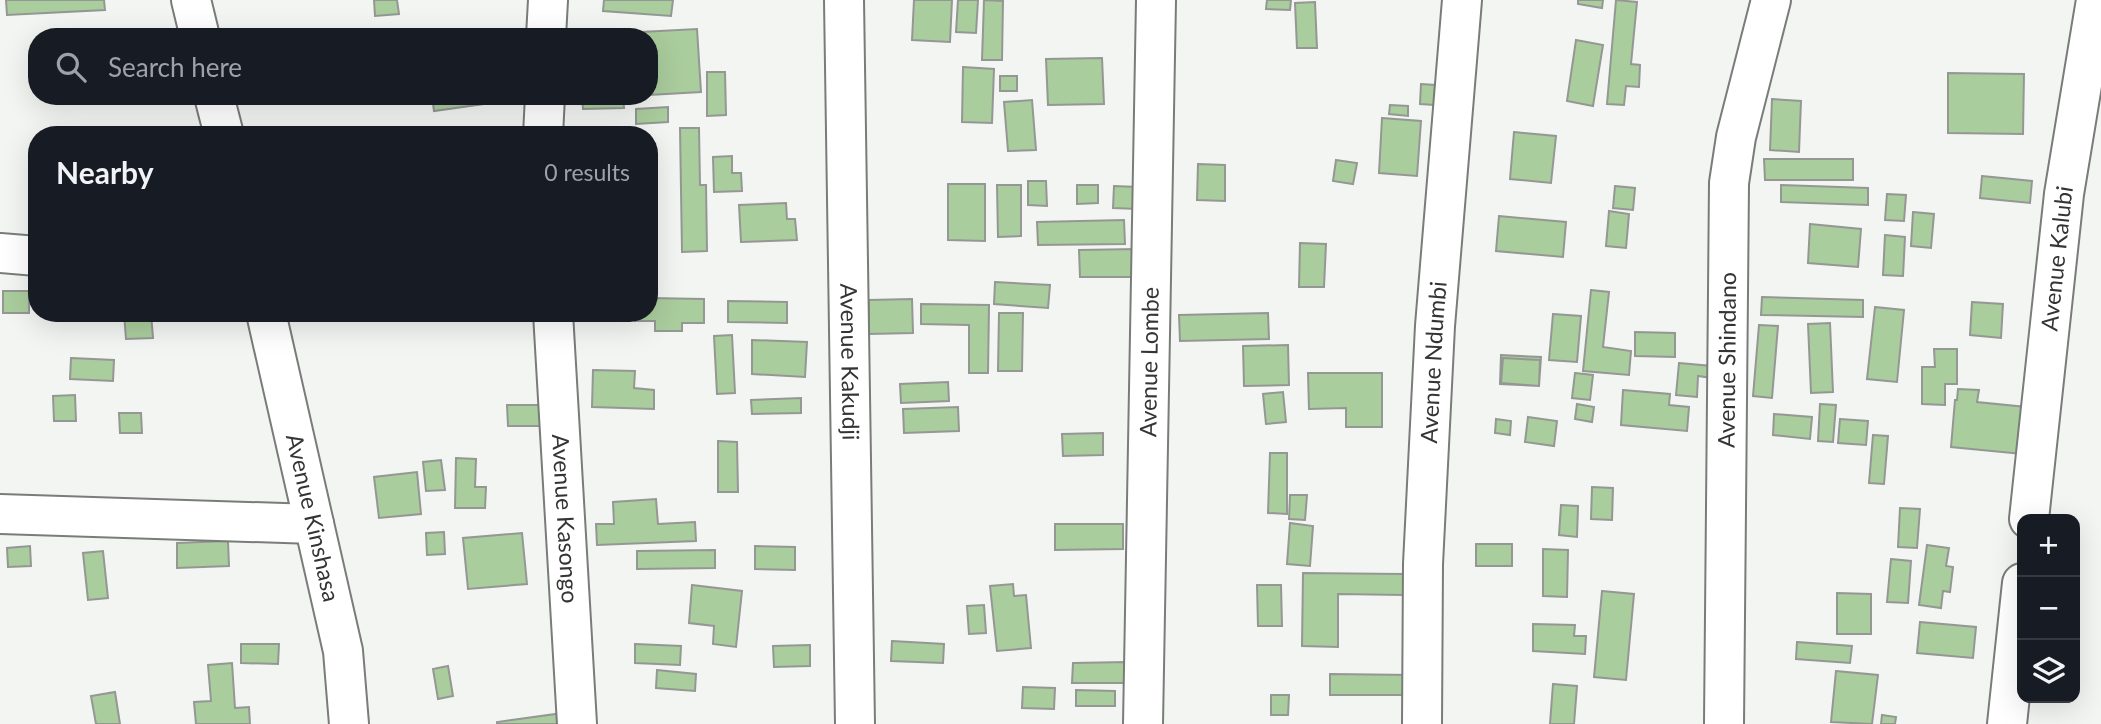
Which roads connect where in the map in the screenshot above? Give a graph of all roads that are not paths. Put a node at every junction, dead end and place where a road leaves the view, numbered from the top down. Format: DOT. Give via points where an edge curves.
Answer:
graph roads {
  1 [pos="191,0"];
  2 [pos="548,0"];
  3 [pos="844,0"];
  4 [pos="1156,0"];
  5 [pos="1462,0"];
  6 [pos="1771,0"];
  7 [pos="2096,0"];
  8 [pos="198,28"];
  9 [pos="546,28"];
  10 [pos="216,105"];
  11 [pos="545,105"];
  12 [pos="222,126"];
  13 [pos="543,126"];
  14 [pos="0,253"];
  15 [pos="28,255"];
  16 [pos="269,322"];
  17 [pos="554,322"];
  18 [pos="0,514"];
  19 [pos="2030,514"];
  20 [pos="314,524"];
  21 [pos="2017,630"];
  22 [pos="349,724"];
  23 [pos="577,724"];
  24 [pos="855,724"];
  25 [pos="1143,724"];
  26 [pos="1422,724"];
  27 [pos="1724,724"];
  28 [pos="2007,724"];
  1 -- 8 [label="street"];
  2 -- 9 [label="street"];
  3 -- 24 [label="street, Avenue Kakudji"];
  4 -- 25 [label="street, Avenue Lombe"];
  5 -- 26 [label="street, Avenue Ndumbi" via="1435,326 1423,564"];
  6 -- 27 [label="street, Avenue Shindano" via="1728,183"];
  7 -- 19 [label="street, Avenue Kalubi" via="2064,194"];
  10 -- 12 [label="street"];
  11 -- 13 [label="street"];
  14 -- 15 [label="street"];
  16 -- 20 [label="street, Avenue Kinshasa"];
  17 -- 23 [label="street, Avenue Kasongo"];
  18 -- 20 [label="street"];
  20 -- 22 [label="street, Avenue Kinshasa" via="343,650"];
  21 -- 28 [label="street"];
}
